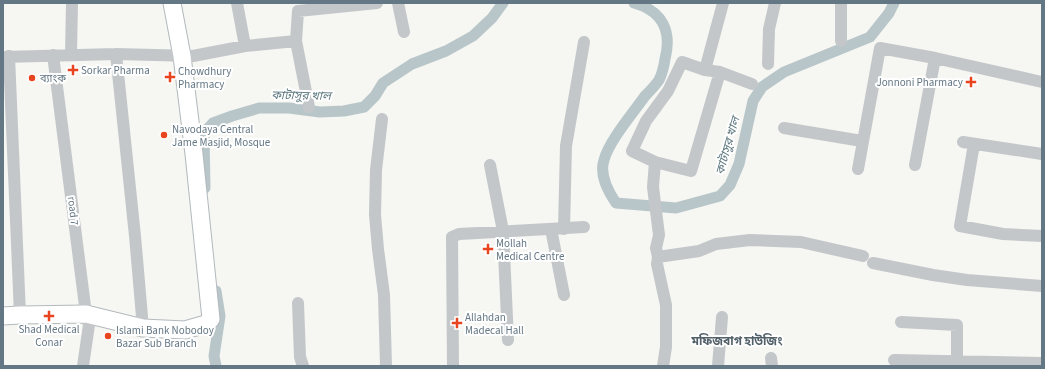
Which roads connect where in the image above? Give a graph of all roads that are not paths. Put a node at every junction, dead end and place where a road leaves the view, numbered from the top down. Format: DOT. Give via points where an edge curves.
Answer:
graph roads {
  1 [pos="72,3"];
  2 [pos="172,3"];
  3 [pos="237,3"];
  4 [pos="377,3"];
  5 [pos="398,3"];
  6 [pos="723,3"];
  7 [pos="775,3"];
  8 [pos="841,3"];
  9 [pos="341,5"];
  10 [pos="404,32"];
  11 [pos="296,41"];
  12 [pos="841,41"];
  13 [pos="584,42"];
  14 [pos="245,46"];
  15 [pos="116,54"];
  16 [pos="53,55"];
  17 [pos="71,55"];
  18 [pos="6,56"];
  19 [pos="182,56"];
  20 [pos="935,58"];
  21 [pos="768,64"];
  22 [pos="705,70"];
  23 [pos="720,72"];
  24 [pos="1042,82"];
  25 [pos="752,84"];
  26 [pos="309,107"];
  27 [pos="382,119"];
  28 [pos="784,128"];
  29 [pos="862,142"];
  30 [pos="1042,154"];
  31 [pos="655,162"];
  32 [pos="490,165"];
  33 [pos="915,165"];
  34 [pos="858,170"];
  35 [pos="584,227"];
  36 [pos="551,229"];
  37 [pos="564,229"];
  38 [pos="503,231"];
  39 [pos="1042,236"];
  40 [pos="658,256"];
  41 [pos="1042,286"];
  42 [pos="564,295"];
  43 [pos="298,303"];
  44 [pos="20,314"];
  45 [pos="86,314"];
  46 [pos="3,316"];
  47 [pos="722,317"];
  48 [pos="901,322"];
  49 [pos="143,328"];
  50 [pos="508,340"];
  51 [pos="894,360"];
  52 [pos="956,362"];
  53 [pos="1042,363"];
  54 [pos="84,366"];
  55 [pos="303,366"];
  56 [pos="386,366"];
  57 [pos="453,366"];
  58 [pos="663,366"];
  59 [pos="718,366"];
  1 -- 17 [label="street"];
  2 -- 19 [label="street"];
  3 -- 14 [label="street"];
  4 -- 9 [label="street"];
  5 -- 10 [label="street"];
  6 -- 22 [label="street"];
  7 -- 21 [label="street" via="769,29"];
  8 -- 12 [label="street"];
  9 -- 11 [label="street" via="298,11"];
  11 -- 14 [label="street"];
  11 -- 26 [label="street"];
  13 -- 37 [label="street" via="566,146"];
  14 -- 19 [label="street"];
  15 -- 17 [label="street"];
  15 -- 19 [label="street"];
  15 -- 49 [label="street"];
  16 -- 17 [label="street"];
  16 -- 18 [label="street"];
  16 -- 45 [label="street, road 7"];
  18 -- 44 [label="street"];
  19 -- 49 [label="street" via="211,319 206,324 185,330"];
  20 -- 24 [label="street"];
  20 -- 29 [label="street" via="880,48"];
  20 -- 33 [label="street"];
  22 -- 23 [label="street"];
  22 -- 31 [label="street" via="682,62 668,91 646,121 632,151"];
  23 -- 25 [label="street"];
  23 -- 31 [label="street" via="691,171"];
  27 -- 56 [label="street" via="376,170 375,215 384,295"];
  28 -- 29 [label="street"];
  29 -- 34 [label="street"];
  30 -- 39 [label="street" via="969,143 960,226 1003,234"];
  31 -- 40 [label="street" via="653,187 659,235 656,248"];
  32 -- 38 [label="street"];
  35 -- 37 [label="street"];
  36 -- 37 [label="street"];
  36 -- 38 [label="street"];
  36 -- 42 [label="street"];
  38 -- 50 [label="street"];
  38 -- 57 [label="street" via="458,234 452,237"];
  40 -- 41 [label="street" via="750,240 801,242 933,275"];
  40 -- 58 [label="street" via="657,264 666,305 666,347"];
  43 -- 55 [label="street" via="300,357"];
  44 -- 45 [label="street"];
  44 -- 46 [label="street"];
  45 -- 49 [label="street"];
  45 -- 54 [label="street, road 7" via="89,325"];
  47 -- 59 [label="street"];
  48 -- 52 [label="street" via="957,325"];
  51 -- 52 [label="street"];
  52 -- 53 [label="street"];
}
